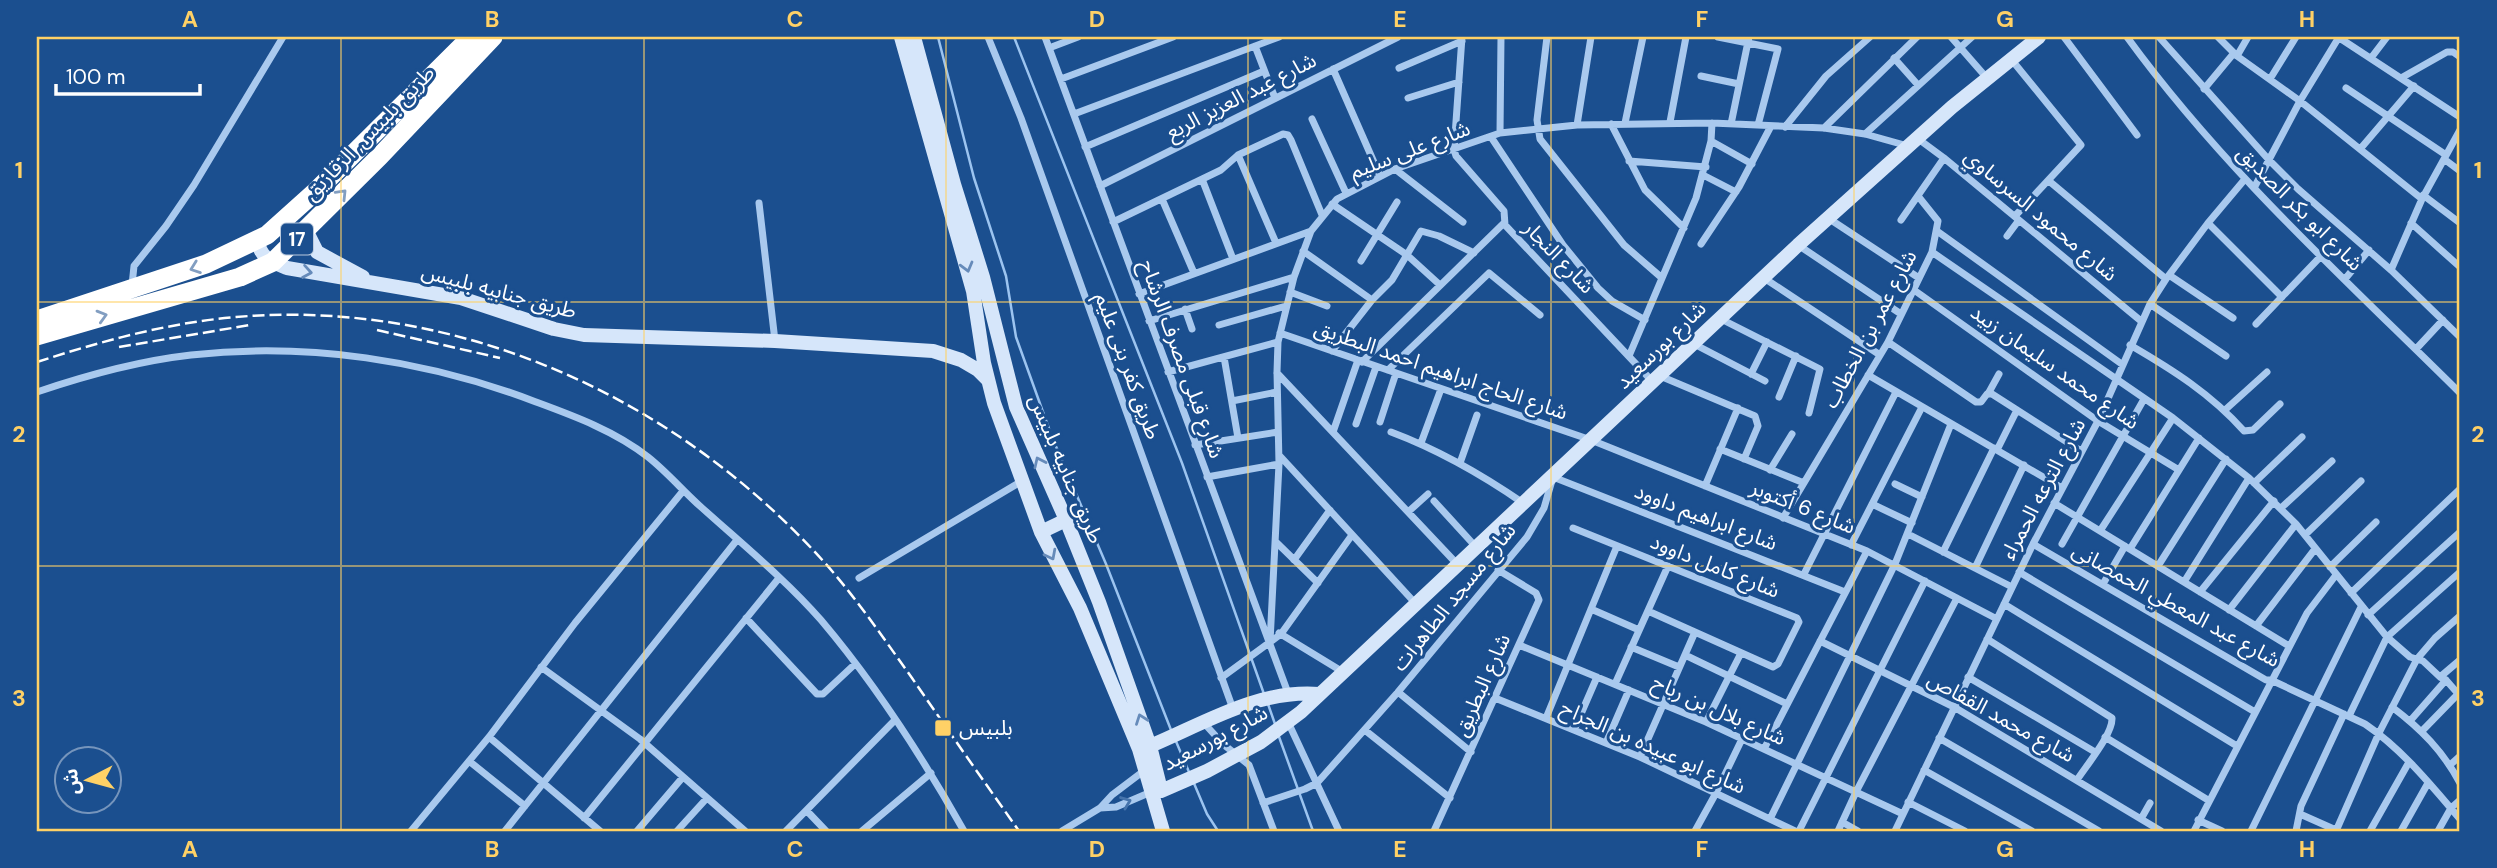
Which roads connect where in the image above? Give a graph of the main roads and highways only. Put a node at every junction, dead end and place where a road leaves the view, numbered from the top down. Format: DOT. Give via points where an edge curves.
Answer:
graph roads {
  1 [pos="471,37"];
  2 [pos="493,37"];
  3 [pos="2036,38"];
  4 [pos="909,40"];
  5 [pos="306,230"];
  6 [pos="258,241"];
  7 [pos="273,262"];
  8 [pos="370,281"];
  9 [pos="37,320"];
  10 [pos="37,336"];
  11 [pos="1002,362"];
  12 [pos="984,363"];
  13 [pos="987,379"];
  14 [pos="1066,520"];
  15 [pos="1041,532"];
  16 [pos="1319,694"];
  17 [pos="1155,744"];
  18 [pos="1162,789"];
  19 [pos="1163,831"];
  20 [pos="1173,831"];
  1 -- 6 [label="highway, طريق بلبيس, الزقازيق / 17" via="282,224"];
  5 -- 2 [label="highway, طريق بلبيس, الزقازيق / 17, one-way"];
  3 -- 16 [label="main road, شارع بورسعيد" via="1828,218"];
  4 -- 11 [label="main road, طريق جنابيه بلبيس" via="983,277"];
  4 -- 12 [label="main road, طريق جنابيه بلبيس, one-way" via="973,291"];
  5 -- 7 [label="highway, طريق بلبيس, الزقازيق / 17"];
  5 -- 8 [label="main road, طريق جنابيه بلبيس" via="317,252"];
  6 -- 7 [label="main road" via="262,254"];
  6 -- 9 [label="highway, طريق بلبيس, الزقازيق / 17, one-way" via="206,264"];
  7 -- 8 [label="main road, طريق جنابيه بلبيس, one-way" via="301,272"];
  10 -- 7 [label="highway, طريق بلبيس, الزقازيق / 17, one-way" via="240,277"];
  8 -- 13 [label="main road, طريق جنابيه بلبيس" via="461,298 584,335 933,351 961,360"];
  11 -- 12 [label="main road"];
  14 -- 11 [label="main road, طريق جنابيه بلبيس, one-way" via="1021,422"];
  12 -- 13 [label="main road, طريق جنابيه بلبيس"];
  13 -- 15 [label="main road, طريق جنابيه بلبيس"];
  14 -- 15 [label="main road"];
  17 -- 14 [label="main road, طريق جنابيه بلبيس, one-way"];
  15 -- 18 [label="main road, طريق جنابيه بلبيس, one-way" via="1084,617 1146,769"];
  16 -- 17 [label="main road, شارع بورسعيد" via="1281,694"];
  16 -- 18 [label="main road, شارع بورسعيد" via="1261,742"];
  17 -- 18 [label="main road, طريق جنابيه بلبيس"];
  18 -- 19 [label="main road, طريق جنابيه بلبيس"];
  18 -- 20 [label="main road, طريق جنابيه بلبيس"];
}
